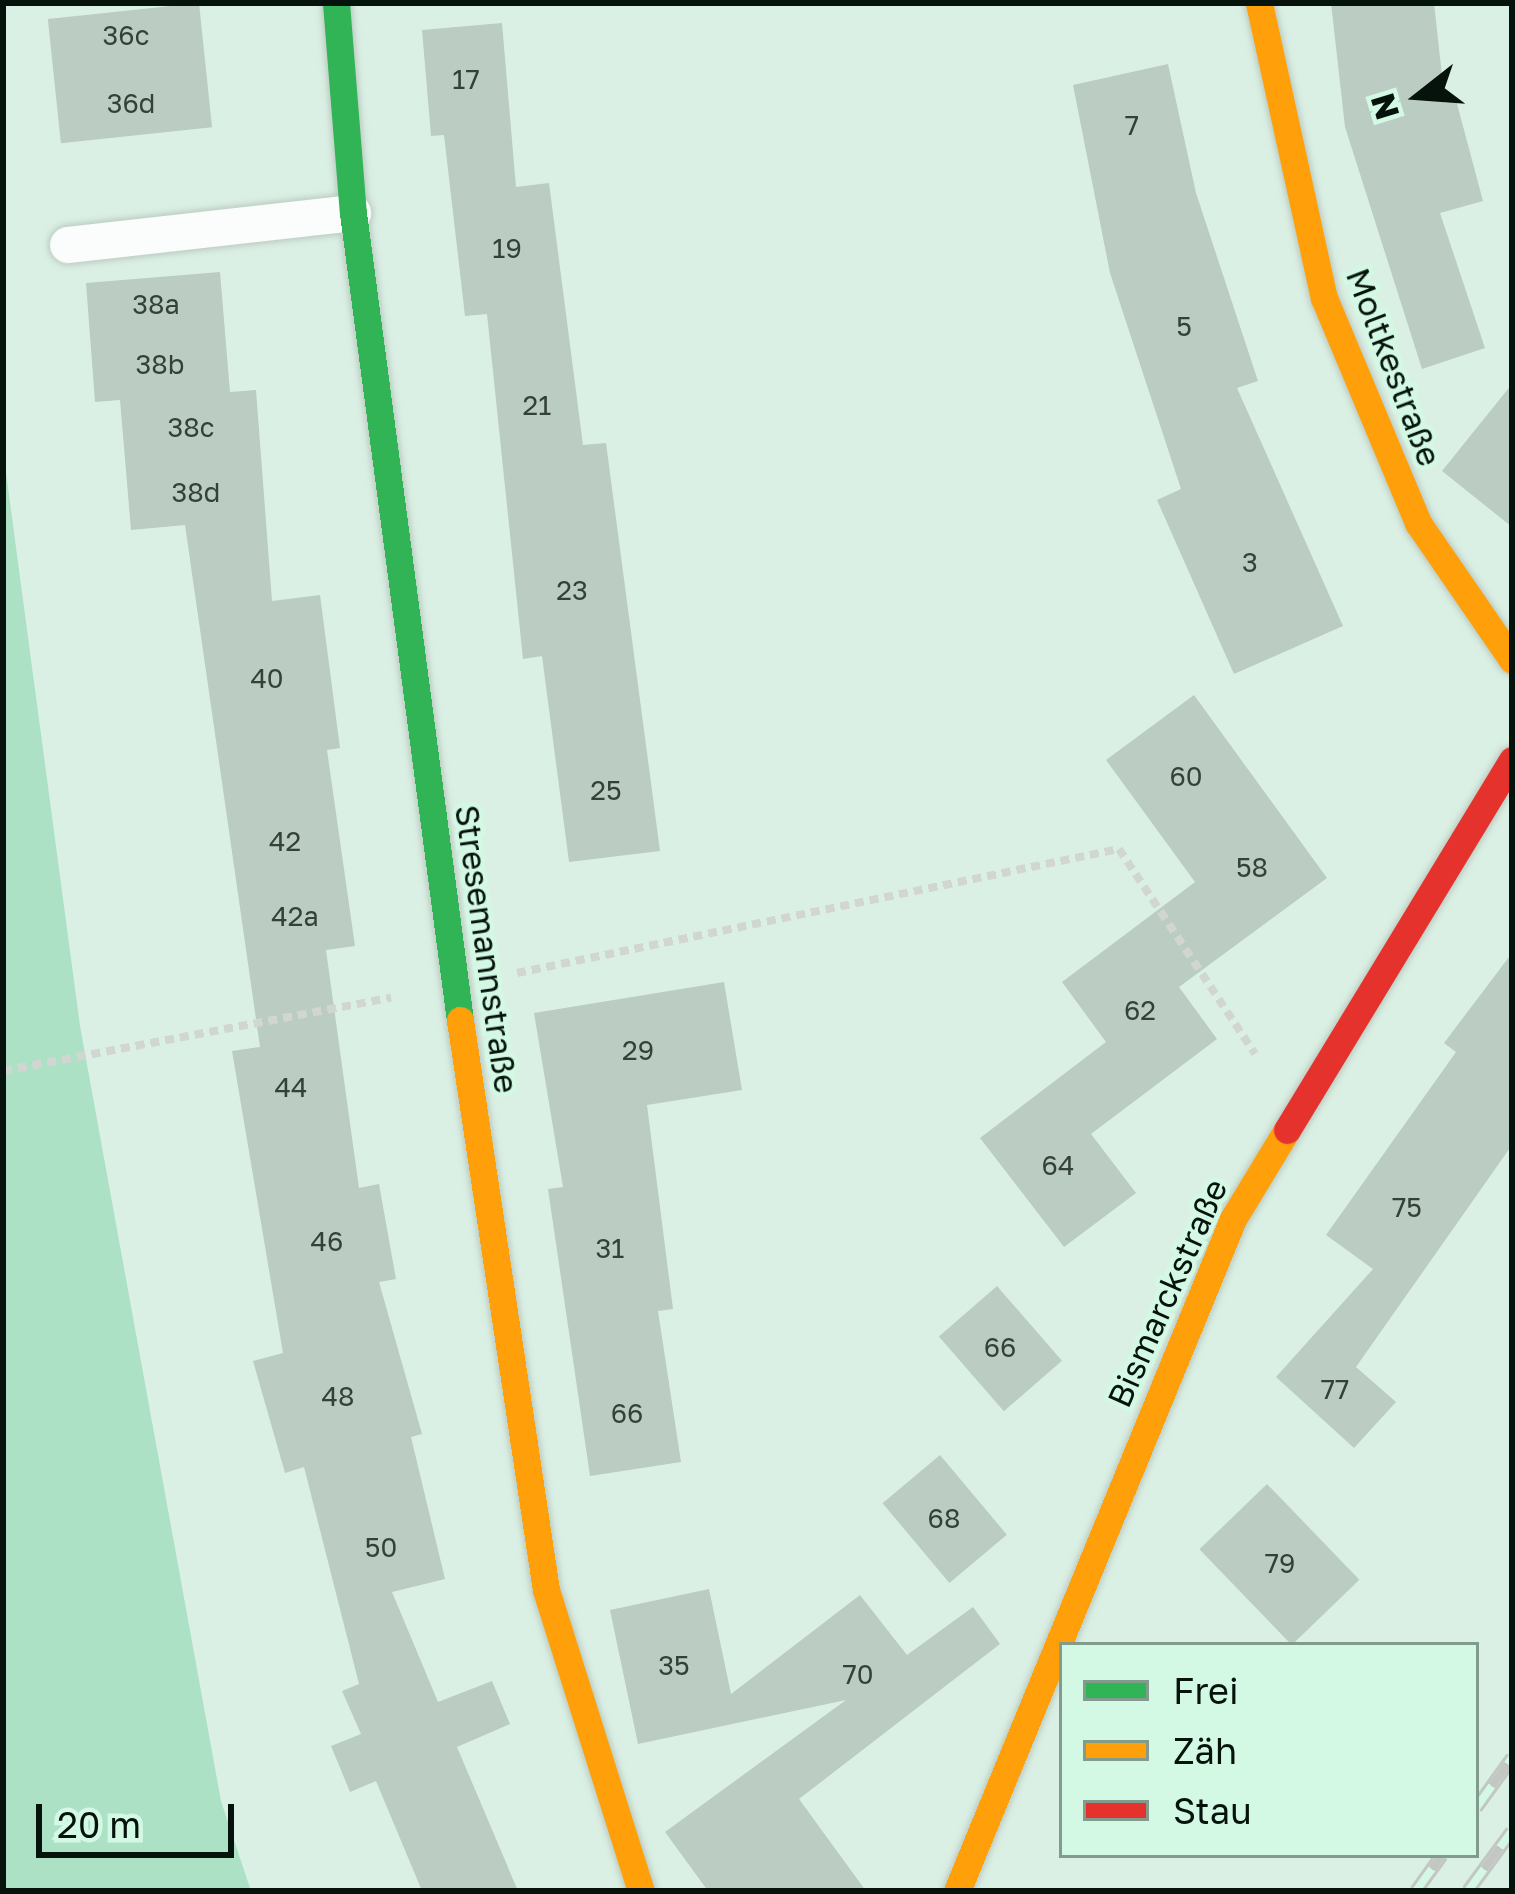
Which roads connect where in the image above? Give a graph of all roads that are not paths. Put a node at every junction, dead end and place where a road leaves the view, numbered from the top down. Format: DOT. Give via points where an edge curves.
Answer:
graph roads {
  1 [pos="336,3"];
  2 [pos="1259,3"];
  3 [pos="352,213"];
  4 [pos="68,245"];
  5 [pos="1512,660"];
  6 [pos="1512,760"];
  7 [pos="1059,1642"];
  8 [pos="1059,1643"];
  9 [pos="641,1891"];
  10 [pos="957,1891"];
  1 -- 3 [label="street, Stresemannstraße"];
  2 -- 5 [label="street, Moltkestraße" via="1324,298 1418,523"];
  3 -- 4 [label="lane"];
  3 -- 9 [label="street, Stresemannstraße" via="454,986 545,1590"];
  6 -- 7 [label="street, Bismarckstraße" via="1233,1219"];
  8 -- 10 [label="street, Bismarckstraße"];
}
